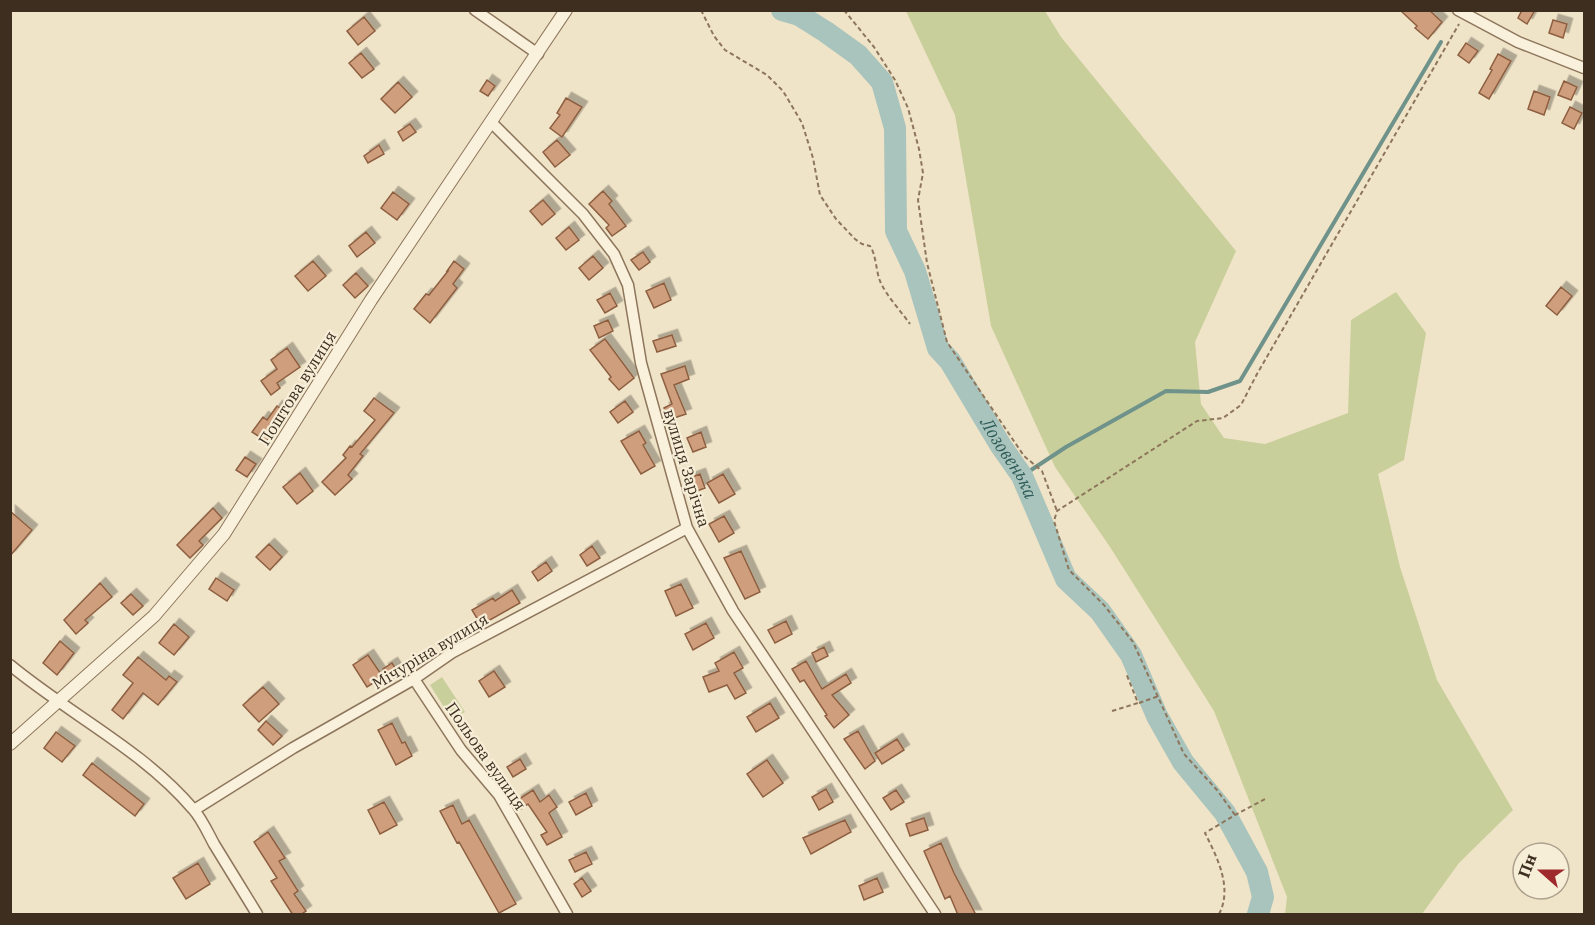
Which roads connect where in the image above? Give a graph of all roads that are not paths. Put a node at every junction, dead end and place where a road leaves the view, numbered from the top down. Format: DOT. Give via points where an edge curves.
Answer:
graph roads {
  1 [pos="475,10"];
  2 [pos="566,10"];
  3 [pos="1461,13"];
  4 [pos="538,54"];
  5 [pos="1584,68"];
  6 [pos="491,122"];
  7 [pos="687,528"];
  8 [pos="10,665"];
  9 [pos="414,679"];
  10 [pos="58,700"];
  11 [pos="10,744"];
  12 [pos="194,810"];
  13 [pos="256,915"];
  14 [pos="567,915"];
  15 [pos="935,915"];
  1 -- 4 [label="street"];
  2 -- 4 [label="street, Поштова вулиця"];
  3 -- 5 [label="street" via="1518,42"];
  4 -- 6 [label="street, Поштова вулиця"];
  6 -- 7 [label="street, вулиця Зарічна" via="583,214 614,254 628,285 641,363"];
  6 -- 10 [label="street, Поштова вулиця" via="371,300 224,534 154,616"];
  7 -- 9 [label="street, Мічуріна вулиця" via="507,622"];
  7 -- 15 [label="street, вулиця Зарічна" via="733,611"];
  8 -- 10 [label="street"];
  9 -- 12 [label="street, Мічуріна вулиця"];
  9 -- 14 [label="street, Польова вулиця" via="461,750 499,795"];
  10 -- 11 [label="street, Поштова вулиця"];
  10 -- 12 [label="street" via="134,755"];
  12 -- 13 [label="street"];
}
